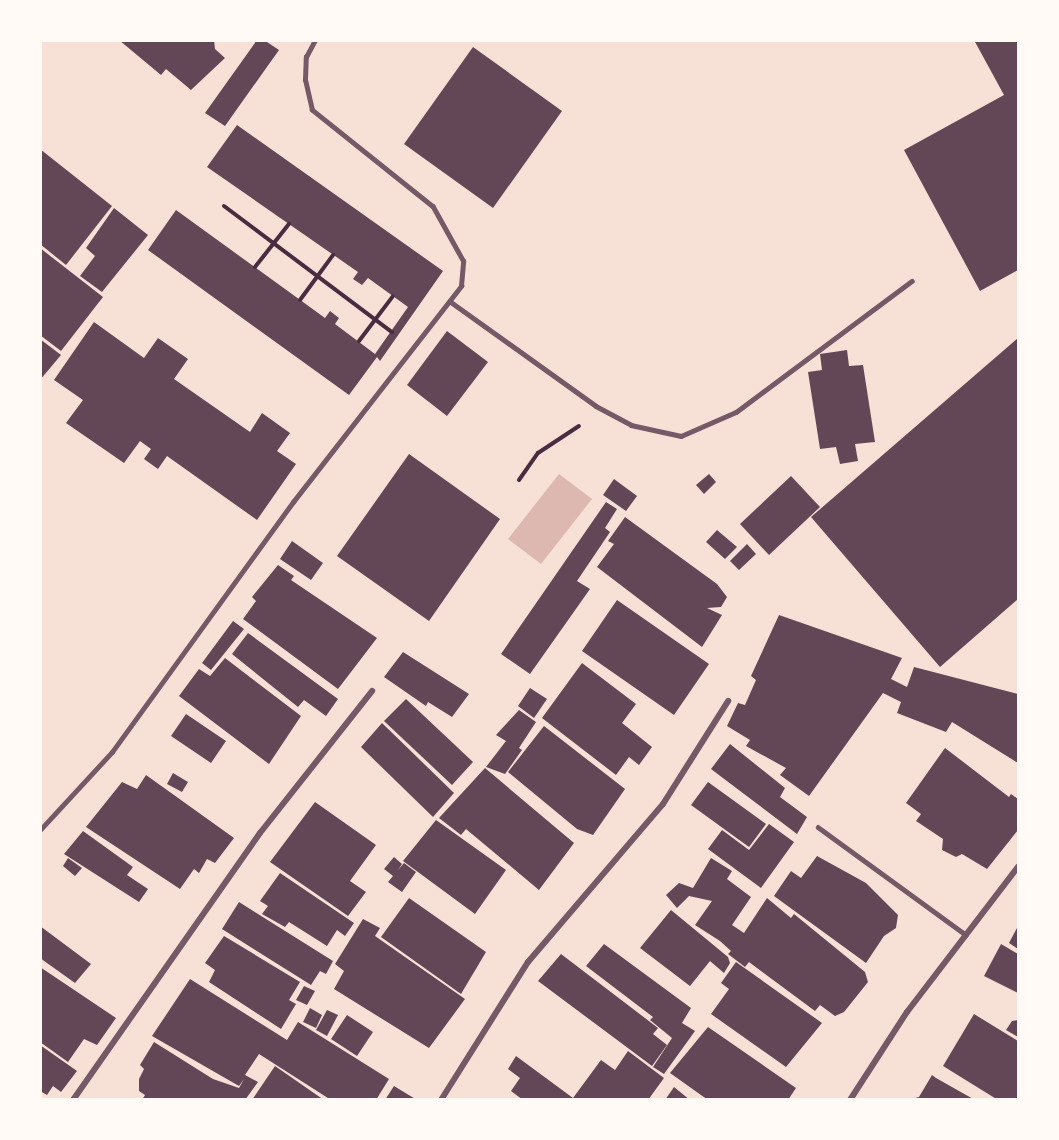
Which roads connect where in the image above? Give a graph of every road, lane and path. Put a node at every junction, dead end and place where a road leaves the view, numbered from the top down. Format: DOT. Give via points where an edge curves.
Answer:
graph roads {
  1 [pos="315,40"];
  2 [pos="224,206"];
  3 [pos="289,224"];
  4 [pos="273,243"];
  5 [pos="333,255"];
  6 [pos="255,267"];
  7 [pos="317,276"];
  8 [pos="912,281"];
  9 [pos="393,296"];
  10 [pos="300,300"];
  11 [pos="451,302"];
  12 [pos="375,320"];
  13 [pos="359,341"];
  14 [pos="414,349"];
  15 [pos="596,406"];
  16 [pos="519,480"];
  17 [pos="372,690"];
  18 [pos="728,701"];
  19 [pos="818,827"];
  20 [pos="40,830"];
  21 [pos="1018,867"];
  22 [pos="966,935"];
  23 [pos="73,1100"];
  24 [pos="441,1100"];
  25 [pos="850,1100"];
  1 -- 11 [label="lane" via="306,57 305,80 312,110 433,207 463,261 461,285"];
  2 -- 4 [label="path"];
  3 -- 4 [label="path"];
  4 -- 6 [label="path"];
  4 -- 7 [label="path"];
  5 -- 7 [label="path"];
  7 -- 10 [label="path"];
  7 -- 12 [label="path"];
  8 -- 15 [label="lane" via="736,412 681,436 631,425"];
  9 -- 12 [label="path"];
  11 -- 14 [label="lane"];
  11 -- 15 [label="lane"];
  12 -- 13 [label="path"];
  12 -- 14 [label="path"];
  14 -- 20 [label="lane" via="293,502 111,752"];
  15 -- 16 [label="path" via="577,429 538,453"];
  17 -- 23 [label="street" via="260,833"];
  18 -- 24 [label="street" via="663,804 528,962"];
  19 -- 22 [label="lane"];
  21 -- 22 [label="street"];
  22 -- 25 [label="street" via="907,1011"];
}
